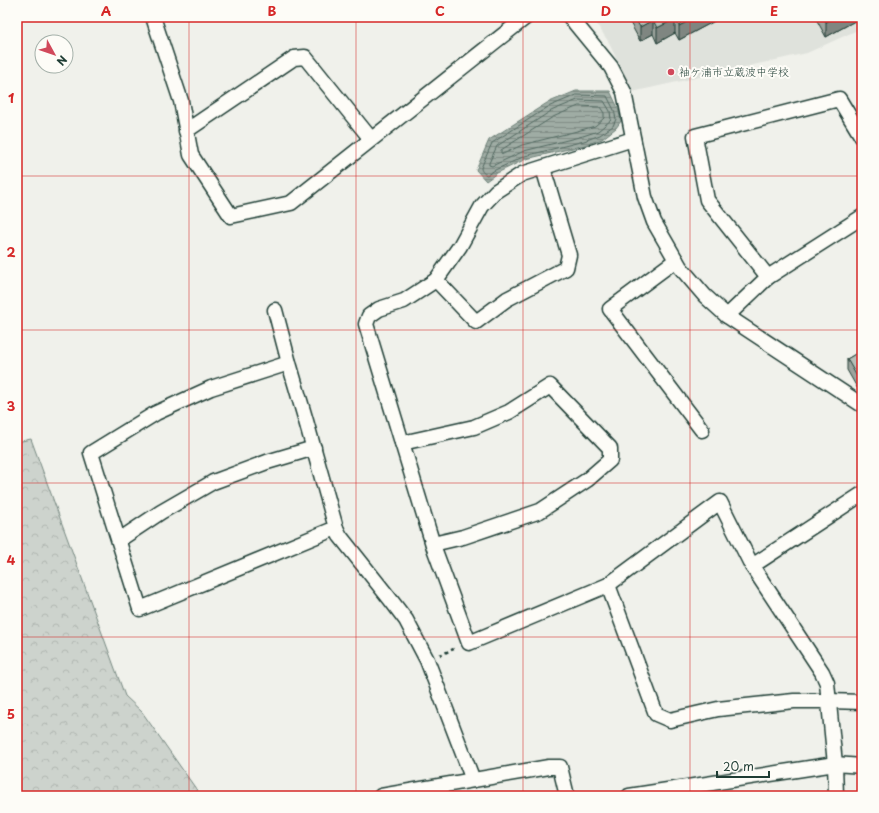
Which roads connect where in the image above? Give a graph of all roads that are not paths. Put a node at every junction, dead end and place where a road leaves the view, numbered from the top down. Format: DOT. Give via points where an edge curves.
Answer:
graph roads {
  1 [pos="152,17"];
  2 [pos="526,17"];
  3 [pos="570,17"];
  4 [pos="186,131"];
  5 [pos="862,137"];
  6 [pos="371,139"];
  7 [pos="633,139"];
  8 [pos="543,168"];
  9 [pos="862,217"];
  10 [pos="676,260"];
  11 [pos="768,277"];
  12 [pos="436,280"];
  13 [pos="275,310"];
  14 [pos="727,316"];
  15 [pos="288,363"];
  16 [pos="862,405"];
  17 [pos="702,430"];
  18 [pos="402,443"];
  19 [pos="314,448"];
  20 [pos="862,494"];
  21 [pos="336,528"];
  22 [pos="119,540"];
  23 [pos="433,544"];
  24 [pos="752,566"];
  25 [pos="608,585"];
  26 [pos="828,700"];
  27 [pos="862,702"];
  28 [pos="834,764"];
  29 [pos="862,766"];
  30 [pos="473,780"];
  31 [pos="382,796"];
  32 [pos="567,796"];
  33 [pos="629,796"];
  34 [pos="836,796"];
  1 -- 4 [label="street" via="181,101"];
  2 -- 6 [label="street"];
  3 -- 7 [label="street" via="611,67 624,92"];
  4 -- 6 [label="street" via="294,58 305,57"];
  4 -- 6 [label="street" via="191,155 231,216 291,203"];
  5 -- 11 [label="street" via="839,99 695,136 707,200"];
  7 -- 8 [label="street"];
  7 -- 10 [label="street" via="645,197 654,222"];
  8 -- 12 [label="street" via="522,174 496,191 482,206 460,246"];
  8 -- 12 [label="street" via="568,256 566,268 507,299 476,322"];
  9 -- 11 [label="street"];
  10 -- 14 [label="street" via="705,296"];
  10 -- 17 [label="street" via="610,309"];
  11 -- 14 [label="street"];
  12 -- 18 [label="street" via="404,301 379,309 369,316 366,324"];
  13 -- 15 [label="street"];
  14 -- 16 [label="street"];
  15 -- 19 [label="street"];
  15 -- 22 [label="street" via="211,388 156,413 91,453"];
  18 -- 23 [label="street"];
  18 -- 23 [label="street" via="474,427 509,412 550,386 610,448 610,460 587,480 540,511 463,537"];
  19 -- 21 [label="street"];
  19 -- 22 [label="street" via="213,482"];
  20 -- 24 [label="street"];
  21 -- 22 [label="street" via="140,609"];
  21 -- 30 [label="street" via="406,620 427,660"];
  23 -- 25 [label="street" via="469,643"];
  24 -- 25 [label="street" via="720,502"];
  24 -- 26 [label="street" via="822,672"];
  25 -- 26 [label="street" via="656,714 670,720 718,708"];
  26 -- 27 [label="street"];
  26 -- 28 [label="street"];
  28 -- 29 [label="street"];
  28 -- 33 [label="street"];
  28 -- 34 [label="street"];
  30 -- 31 [label="street"];
  30 -- 32 [label="street" via="560,767"];
}
